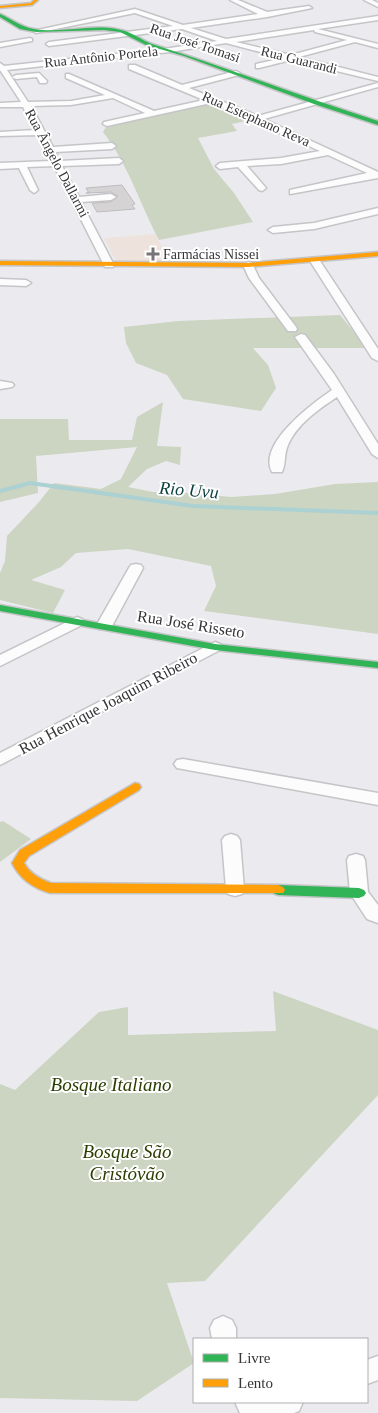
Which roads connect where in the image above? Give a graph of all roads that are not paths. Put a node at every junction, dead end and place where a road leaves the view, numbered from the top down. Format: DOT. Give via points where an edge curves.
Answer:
graph roads {
  1 [pos="233,0"];
  2 [pos="367,0"];
  3 [pos="35,2"];
  4 [pos="306,4"];
  5 [pos="377,5"];
  6 [pos="0,6"];
  7 [pos="135,11"];
  8 [pos="0,15"];
  9 [pos="346,15"];
  10 [pos="268,16"];
  11 [pos="378,18"];
  12 [pos="278,20"];
  13 [pos="361,20"];
  14 [pos="294,24"];
  15 [pos="182,27"];
  16 [pos="309,28"];
  17 [pos="129,34"];
  18 [pos="33,36"];
  19 [pos="371,37"];
  20 [pos="224,41"];
  21 [pos="356,41"];
  22 [pos="49,44"];
  23 [pos="0,45"];
  24 [pos="378,46"];
  25 [pos="170,50"];
  26 [pos="290,58"];
  27 [pos="1,66"];
  28 [pos="259,66"];
  29 [pos="132,67"];
  30 [pos="236,73"];
  31 [pos="69,76"];
  32 [pos="8,77"];
  33 [pos="378,78"];
  34 [pos="43,81"];
  35 [pos="378,85"];
  36 [pos="184,87"];
  37 [pos="113,96"];
  38 [pos="212,100"];
  39 [pos="316,102"];
  40 [pos="26,104"];
  41 [pos="0,106"];
  42 [pos="154,114"];
  43 [pos="257,119"];
  44 [pos="378,123"];
  45 [pos="107,124"];
  46 [pos="40,132"];
  47 [pos="0,134"];
  48 [pos="112,146"];
  49 [pos="50,150"];
  50 [pos="330,152"];
  51 [pos="119,161"];
  52 [pos="58,164"];
  53 [pos="22,165"];
  54 [pos="240,165"];
  55 [pos="0,166"];
  56 [pos="220,166"];
  57 [pos="378,172"];
  58 [pos="262,188"];
  59 [pos="34,190"];
  60 [pos="293,192"];
  61 [pos="76,200"];
  62 [pos="117,207"];
  63 [pos="378,211"];
  64 [pos="273,230"];
  65 [pos="378,254"];
  66 [pos="315,261"];
  67 [pos="0,263"];
  68 [pos="108,265"];
  69 [pos="248,265"];
  70 [pos="0,282"];
  71 [pos="26,283"];
  72 [pos="378,358"];
  73 [pos="338,391"];
  74 [pos="378,454"];
  75 [pos="277,470"];
  76 [pos="136,568"];
  77 [pos="0,608"];
  78 [pos="77,622"];
  79 [pos="104,626"];
  80 [pos="215,647"];
  81 [pos="0,661"];
  82 [pos="378,665"];
  83 [pos="0,760"];
  84 [pos="183,764"];
  85 [pos="135,787"];
  86 [pos="378,799"];
  87 [pos="231,840"];
  88 [pos="356,860"];
  89 [pos="235,889"];
  90 [pos="359,893"];
  91 [pos="378,916"];
  92 [pos="288,1403"];
  93 [pos="265,1413"];
  1 -- 10 [label="street"];
  2 -- 5 [label="street"];
  3 -- 6 [label="street"];
  4 -- 10 [label="street"];
  7 -- 15 [label="street, Rua Guarandi"];
  7 -- 18 [label="street"];
  8 -- 18 [label="street, Rua José Tomasi"];
  9 -- 13 [label="street"];
  10 -- 12 [label="street"];
  10 -- 15 [label="street"];
  11 -- 13 [label="street, Rua Antônio Portela"];
  13 -- 16 [label="street, Rua Antônio Portela"];
  14 -- 16 [label="street"];
  15 -- 17 [label="street"];
  15 -- 20 [label="street, Rua Guarandi"];
  16 -- 20 [label="street, Rua Antônio Portela"];
  16 -- 21 [label="street"];
  17 -- 18 [label="street, Rua José Tomasi" via="104,29"];
  17 -- 22 [label="street"];
  17 -- 25 [label="street, Rua José Tomasi"];
  18 -- 23 [label="street"];
  19 -- 21 [label="street"];
  20 -- 25 [label="street, Rua Antônio Portela"];
  20 -- 26 [label="street, Rua Guarandi"];
  21 -- 24 [label="street"];
  21 -- 26 [label="street"];
  25 -- 27 [label="street, Rua Antônio Portela"];
  25 -- 30 [label="street, Rua José Tomasi"];
  26 -- 28 [label="street"];
  26 -- 33 [label="street, Rua Guarandi"];
  27 -- 32 [label="street, Rua Ângelo Dallarmi"];
  29 -- 36 [label="street, Rua Estephano Reva"];
  30 -- 36 [label="street"];
  30 -- 39 [label="street, Rua José Tomasi"];
  31 -- 37 [label="street"];
  32 -- 34 [label="street" via="38,75"];
  32 -- 40 [label="street, Rua Ângelo Dallarmi"];
  35 -- 39 [label="street"];
  36 -- 38 [label="street, Rua Estephano Reva"];
  37 -- 40 [label="street" via="71,103"];
  37 -- 42 [label="street"];
  38 -- 42 [label="street"];
  38 -- 43 [label="street, Rua Estephano Reva"];
  39 -- 43 [label="street"];
  39 -- 44 [label="street, Rua José Tomasi"];
  40 -- 41 [label="street"];
  40 -- 46 [label="street, Rua Ângelo Dallarmi"];
  42 -- 45 [label="street"];
  43 -- 50 [label="street, Rua Estephano Reva"];
  46 -- 47 [label="street"];
  46 -- 49 [label="street, Rua Ângelo Dallarmi" via="49,141"];
  48 -- 49 [label="street"];
  49 -- 52 [label="street, Rua Ângelo Dallarmi"];
  50 -- 54 [label="street"];
  50 -- 57 [label="street, Rua Estephano Reva"];
  51 -- 52 [label="street"];
  52 -- 53 [label="street"];
  52 -- 61 [label="street, Rua Ângelo Dallarmi"];
  53 -- 55 [label="street"];
  53 -- 59 [label="street"];
  54 -- 56 [label="street"];
  54 -- 58 [label="street"];
  57 -- 60 [label="street"];
  61 -- 62 [label="street" via="108,193"];
  61 -- 68 [label="street, Rua Ângelo Dallarmi"];
  63 -- 64 [label="street" via="321,225"];
  65 -- 66 [label="street"];
  66 -- 69 [label="street"];
  66 -- 72 [label="street"];
  67 -- 68 [label="street"];
  68 -- 69 [label="street"];
  69 -- 73 [label="street" via="254,278"];
  70 -- 71 [label="street"];
  73 -- 74 [label="street"];
  73 -- 75 [label="street" via="315,406 282,442 276,461"];
  76 -- 79 [label="street"];
  77 -- 78 [label="street, Rua José Risseto"];
  78 -- 79 [label="street, Rua José Risseto"];
  78 -- 81 [label="street"];
  79 -- 80 [label="street, Rua José Risseto"];
  80 -- 82 [label="street, Rua José Risseto"];
  80 -- 83 [label="street, Rua Henrique Joaquim Ribeiro"];
  84 -- 86 [label="street"];
  85 -- 89 [label="street" via="24,853 18,863 21,873 50,888"];
  87 -- 89 [label="street"];
  88 -- 90 [label="street"];
  89 -- 90 [label="street"];
  90 -- 91 [label="street"];
  92 -- 93 [label="street"];
}
